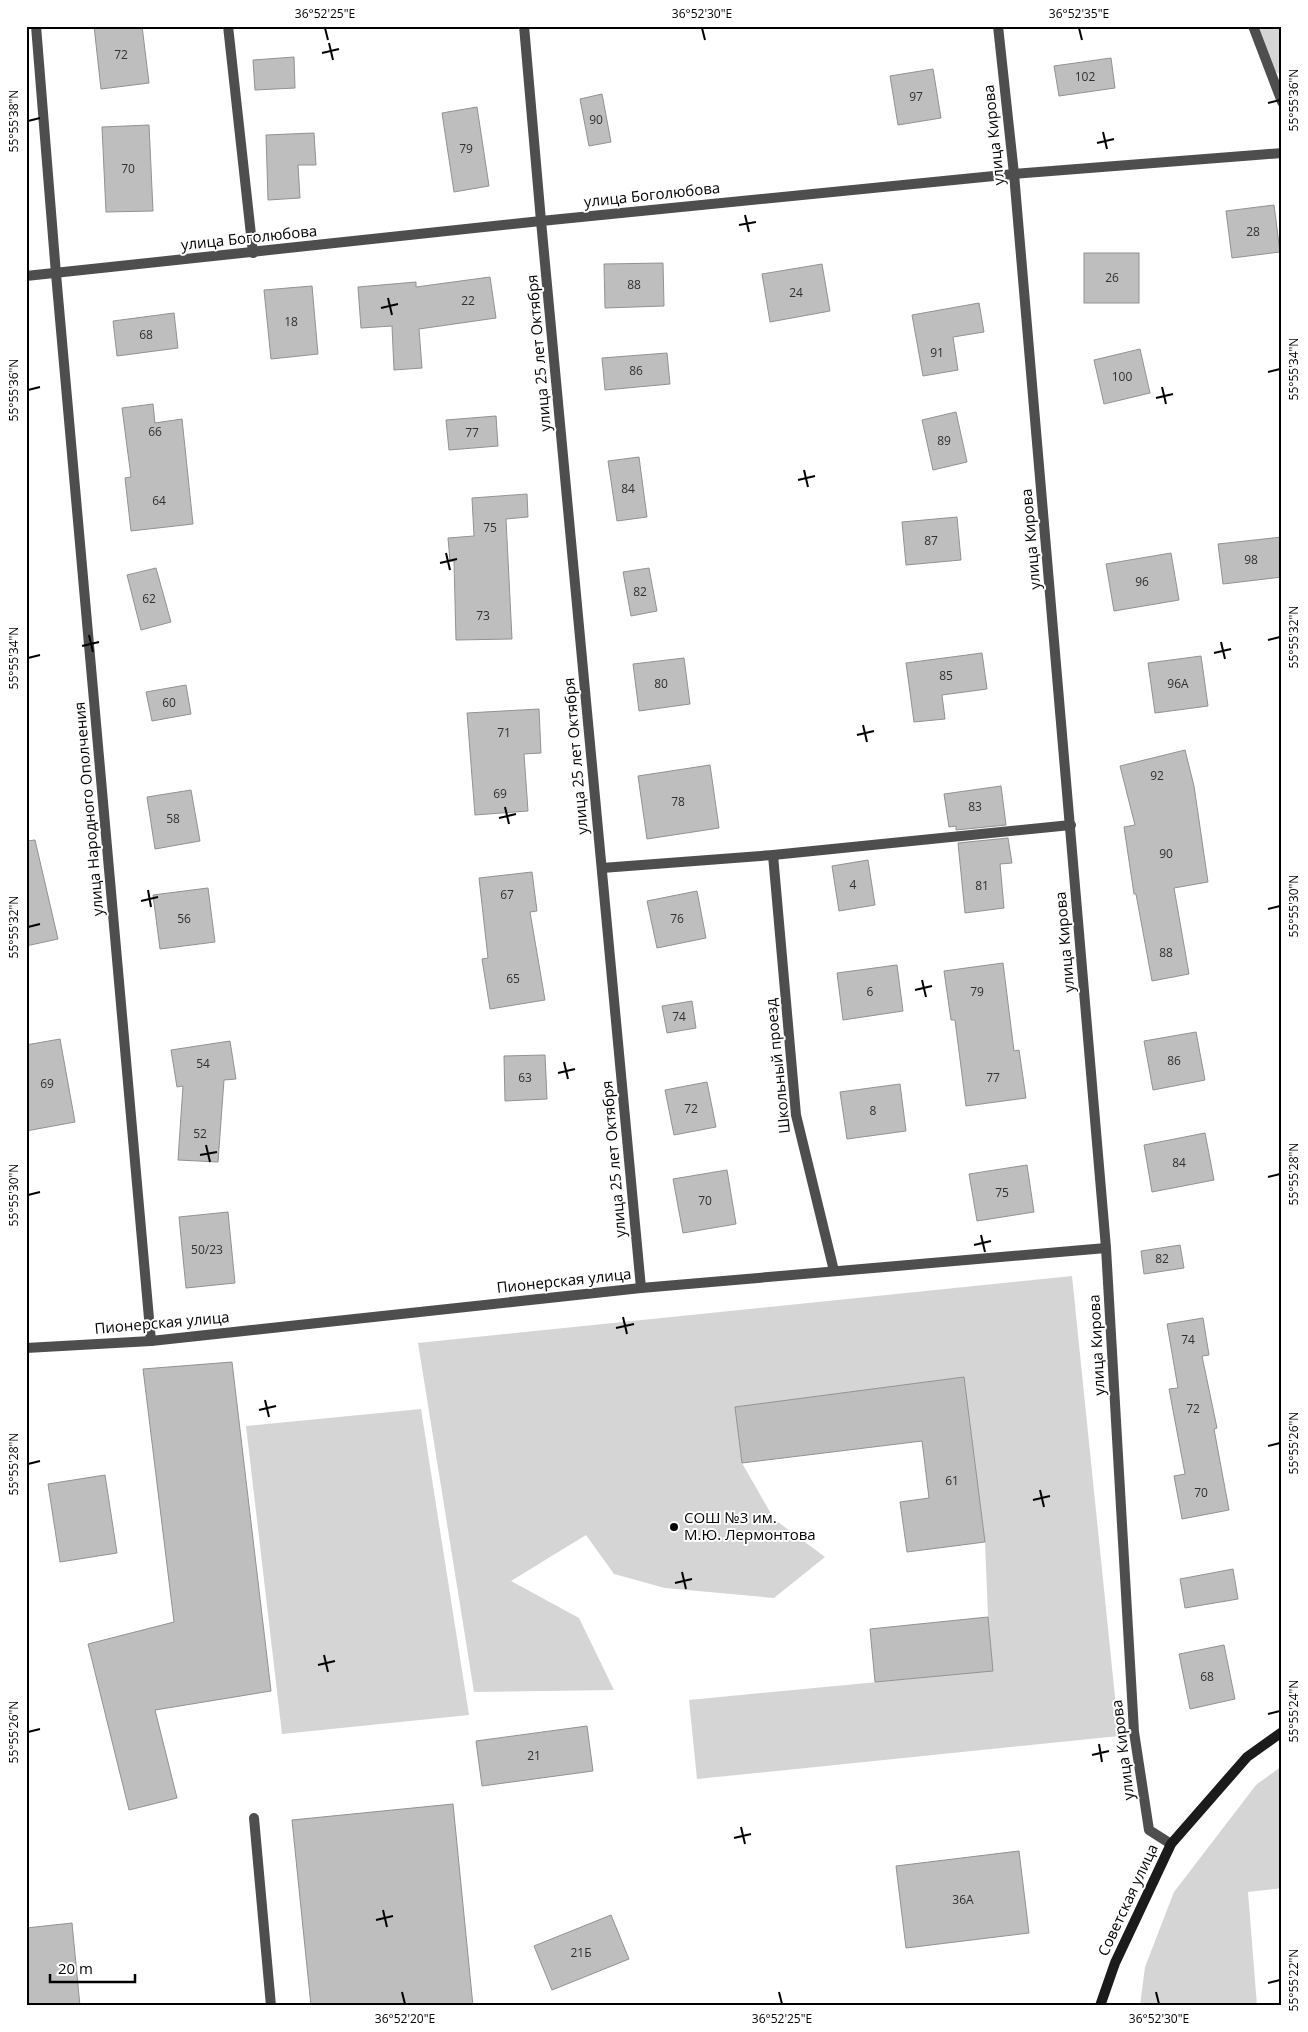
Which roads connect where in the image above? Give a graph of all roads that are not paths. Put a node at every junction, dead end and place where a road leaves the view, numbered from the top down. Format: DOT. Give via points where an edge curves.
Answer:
graph roads {
  1 [pos="36,26"];
  2 [pos="228,26"];
  3 [pos="524,26"];
  4 [pos="998,26"];
  5 [pos="1253,26"];
  6 [pos="1282,102"];
  7 [pos="1282,153"];
  8 [pos="1014,174"];
  9 [pos="542,221"];
  10 [pos="253,253"];
  11 [pos="56,274"];
  12 [pos="26,276"];
  13 [pos="1071,825"];
  14 [pos="773,855"];
  15 [pos="602,868"];
  16 [pos="1106,1248"];
  17 [pos="834,1271"];
  18 [pos="641,1288"];
  19 [pos="151,1341"];
  20 [pos="26,1348"];
  21 [pos="1282,1732"];
  22 [pos="254,1818"];
  23 [pos="1171,1844"];
  24 [pos="271,2006"];
  25 [pos="1100,2006"];
  1 -- 11 [label="street, улица Народного Ополчения"];
  2 -- 10 [label="street"];
  3 -- 9 [label="street, улица 25 лет Октября"];
  4 -- 8 [label="street, улица Кирова"];
  5 -- 6 [label="street"];
  7 -- 8 [label="street, улица Боголюбова"];
  8 -- 9 [label="street, улица Боголюбова"];
  8 -- 13 [label="street, улица Кирова"];
  9 -- 10 [label="street, улица Боголюбова"];
  9 -- 15 [label="street, улица 25 лет Октября"];
  10 -- 11 [label="street, улица Боголюбова"];
  11 -- 12 [label="street, улица Боголюбова"];
  11 -- 19 [label="street, улица Народного Ополчения"];
  13 -- 14 [label="street"];
  13 -- 16 [label="street, улица Кирова"];
  14 -- 15 [label="street"];
  14 -- 17 [label="street, Школьный проезд" via="796,1115"];
  15 -- 18 [label="street, улица 25 лет Октября"];
  16 -- 17 [label="street, Пионерская улица"];
  16 -- 23 [label="street, улица Кирова" via="1134,1732 1149,1830"];
  17 -- 18 [label="street, Пионерская улица"];
  18 -- 19 [label="street, Пионерская улица"];
  19 -- 20 [label="street, Пионерская улица"];
  21 -- 23 [label="main road, Советская улица" via="1247,1757"];
  22 -- 24 [label="street"];
  23 -- 25 [label="main road, Советская улица" via="1114,1963"];
}
